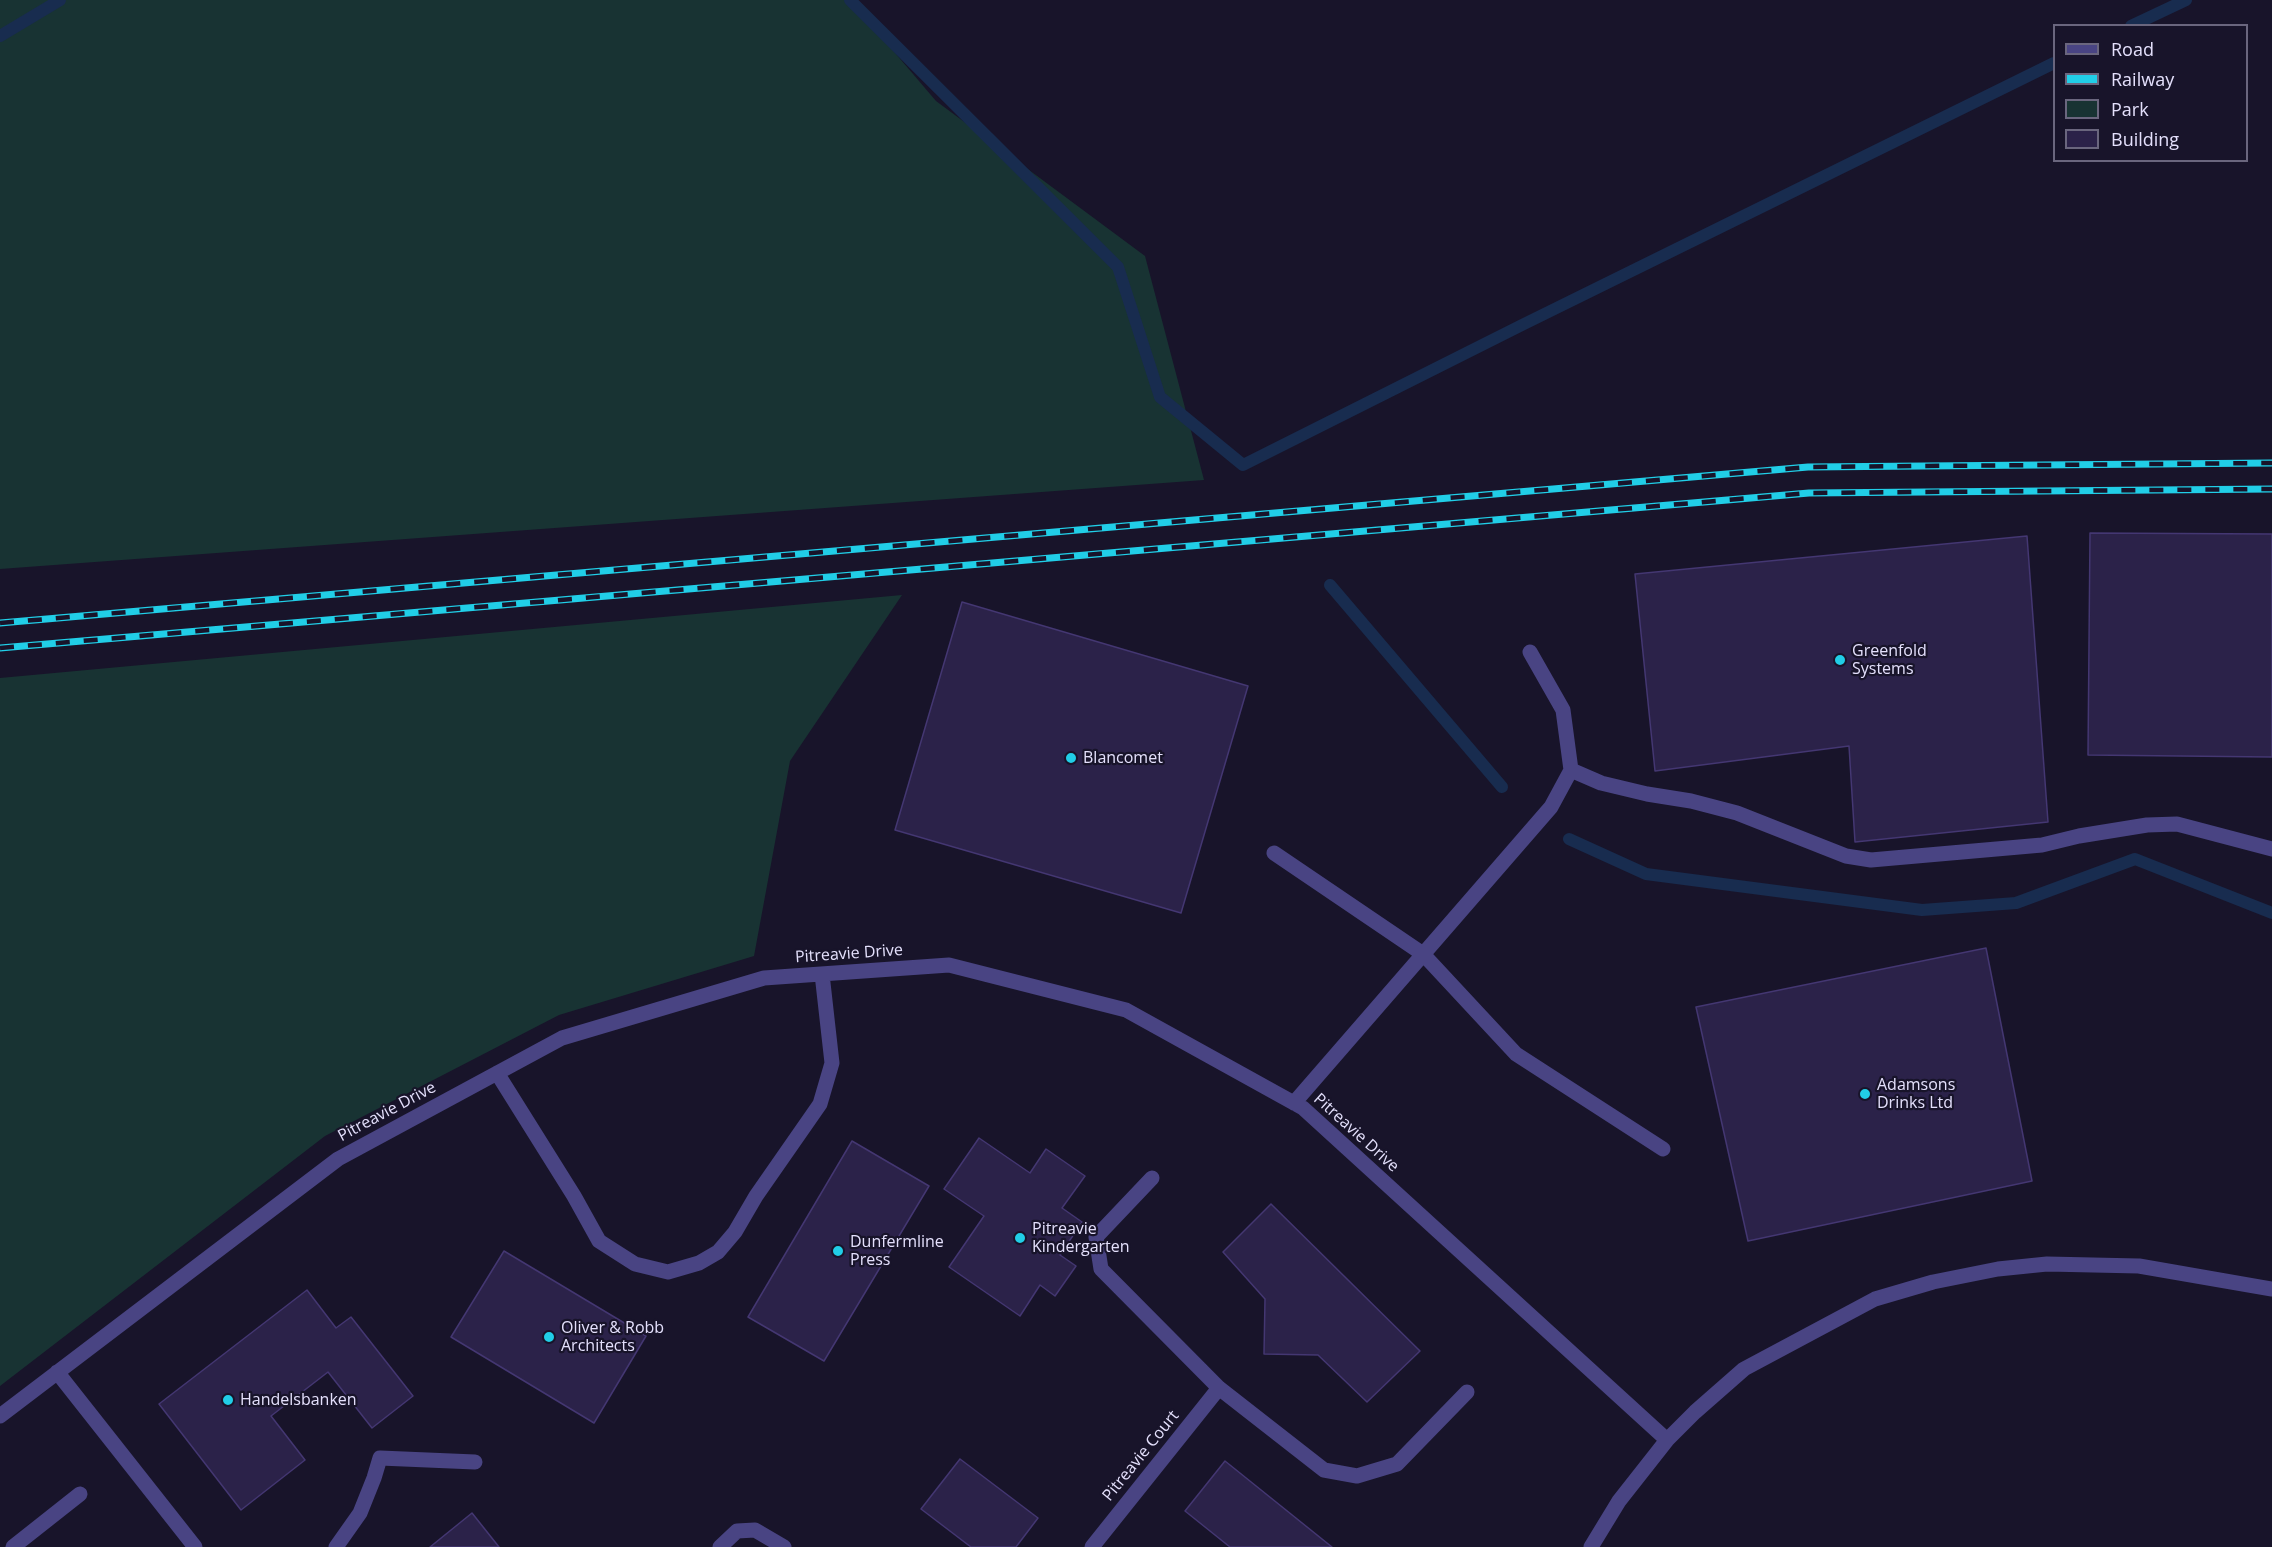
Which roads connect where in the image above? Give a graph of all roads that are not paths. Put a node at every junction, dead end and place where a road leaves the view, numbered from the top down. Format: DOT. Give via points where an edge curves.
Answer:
graph roads {
  1 [pos="1530,652"];
  2 [pos="1571,770"];
  3 [pos="2272,849"];
  4 [pos="1274,853"];
  5 [pos="1423,954"];
  6 [pos="822,974"];
  7 [pos="496,1073"];
  8 [pos="1294,1103"];
  9 [pos="1663,1149"];
  10 [pos="1152,1178"];
  11 [pos="2272,1289"];
  12 [pos="57,1372"];
  13 [pos="1219,1388"];
  14 [pos="1467,1392"];
  15 [pos="0,1416"];
  16 [pos="1667,1440"];
  17 [pos="475,1462"];
  18 [pos="80,1494"];
  19 [pos="14,1547"];
  20 [pos="195,1547"];
  21 [pos="336,1547"];
  22 [pos="720,1547"];
  23 [pos="784,1547"];
  24 [pos="1092,1547"];
  25 [pos="1592,1547"];
  1 -- 2 [label="street" via="1563,710"];
  2 -- 3 [label="street" via="1601,783 1737,813 1846,856 1871,860 2042,846 2079,836 2177,824"];
  2 -- 5 [label="street" via="1551,807"];
  4 -- 5 [label="street"];
  5 -- 8 [label="street"];
  5 -- 9 [label="street" via="1516,1054"];
  6 -- 7 [label="street, Pitreavie Drive" via="764,978 562,1038"];
  6 -- 7 [label="street" via="832,1063 820,1104 735,1232 718,1252 699,1263 668,1272 635,1264 599,1242"];
  6 -- 8 [label="street, Pitreavie Drive" via="949,966 1126,1010"];
  7 -- 12 [label="street, Pitreavie Drive" via="338,1159"];
  8 -- 16 [label="street, Pitreavie Drive"];
  10 -- 13 [label="street" via="1096,1237 1101,1269"];
  11 -- 16 [label="street" via="2139,1266 2047,1264 1933,1282 1875,1299 1744,1369"];
  12 -- 15 [label="street, Pitreavie Drive"];
  12 -- 20 [label="street"];
  13 -- 14 [label="street" via="1324,1470 1357,1476 1397,1464"];
  13 -- 24 [label="street, Pitreavie Court"];
  16 -- 25 [label="street" via="1619,1501"];
  17 -- 21 [label="street" via="380,1458 360,1514"];
  18 -- 19 [label="street"];
  22 -- 23 [label="street" via="737,1531 755,1530"];
}
